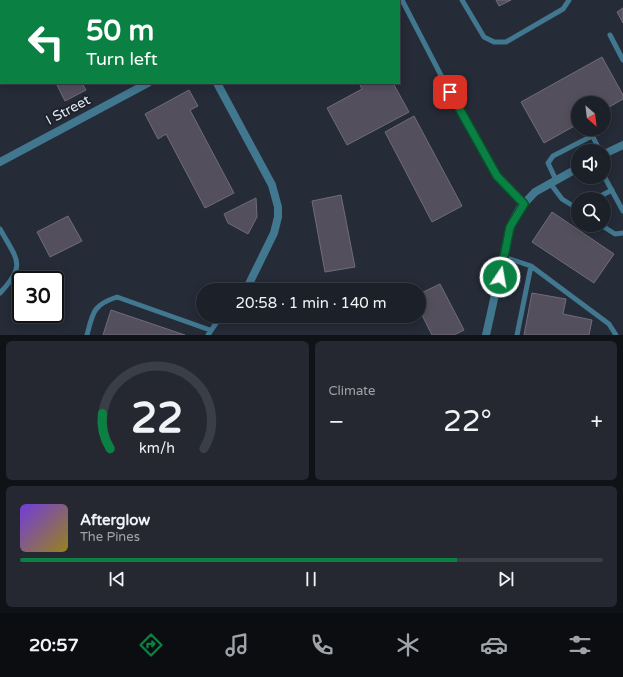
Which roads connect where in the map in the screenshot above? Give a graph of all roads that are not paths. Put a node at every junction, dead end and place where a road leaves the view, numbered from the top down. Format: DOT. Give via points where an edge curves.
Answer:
graph roads {
  1 [pos="402,0"];
  2 [pos="462,0"];
  3 [pos="569,0"];
  4 [pos="610,35"];
  5 [pos="623,60"];
  6 [pos="146,84"];
  7 [pos="218,84"];
  8 [pos="576,144"];
  9 [pos="596,144"];
  10 [pos="623,144"];
  11 [pos="571,147"];
  12 [pos="611,150"];
  13 [pos="0,162"];
  14 [pos="571,172"];
  15 [pos="553,181"];
  16 [pos="609,184"];
  17 [pos="612,190"];
  18 [pos="608,192"];
  19 [pos="524,204"];
  20 [pos="571,205"];
  21 [pos="623,211"];
  22 [pos="0,229"];
  23 [pos="611,232"];
  24 [pos="623,233"];
  25 [pos="504,257"];
  26 [pos="531,266"];
  27 [pos="249,283"];
  28 [pos="0,293"];
  29 [pos="216,323"];
  30 [pos="209,332"];
  31 [pos="88,335"];
  32 [pos="486,335"];
  33 [pos="517,335"];
  34 [pos="616,335"];
  1 -- 19 [label="lane" via="460,112 497,176"];
  2 -- 3 [label="lane" via="484,37 494,42 506,42 563,9"];
  4 -- 5 [label="lane"];
  6 -- 13 [label="street, I Street"];
  7 -- 27 [label="street" via="272,185 278,207 274,233"];
  8 -- 9 [label="lane" via="593,137"];
  10 -- 12 [label="street"];
  11 -- 15 [label="lane" via="553,156 548,163"];
  14 -- 15 [label="street"];
  15 -- 19 [label="street" via="535,192"];
  15 -- 20 [label="lane" via="562,199"];
  16 -- 17 [label="lane"];
  17 -- 18 [label="lane"];
  17 -- 21 [label="lane"];
  19 -- 25 [label="street" via="510,227"];
  22 -- 28 [label="lane" via="17,262 14,278"];
  23 -- 24 [label="lane"];
  25 -- 26 [label="lane"];
  25 -- 32 [label="street"];
  26 -- 33 [label="lane"];
  26 -- 34 [label="lane" via="609,324"];
  29 -- 30 [label="lane"];
  30 -- 31 [label="lane" via="117,297 105,301 93,312"];
}
